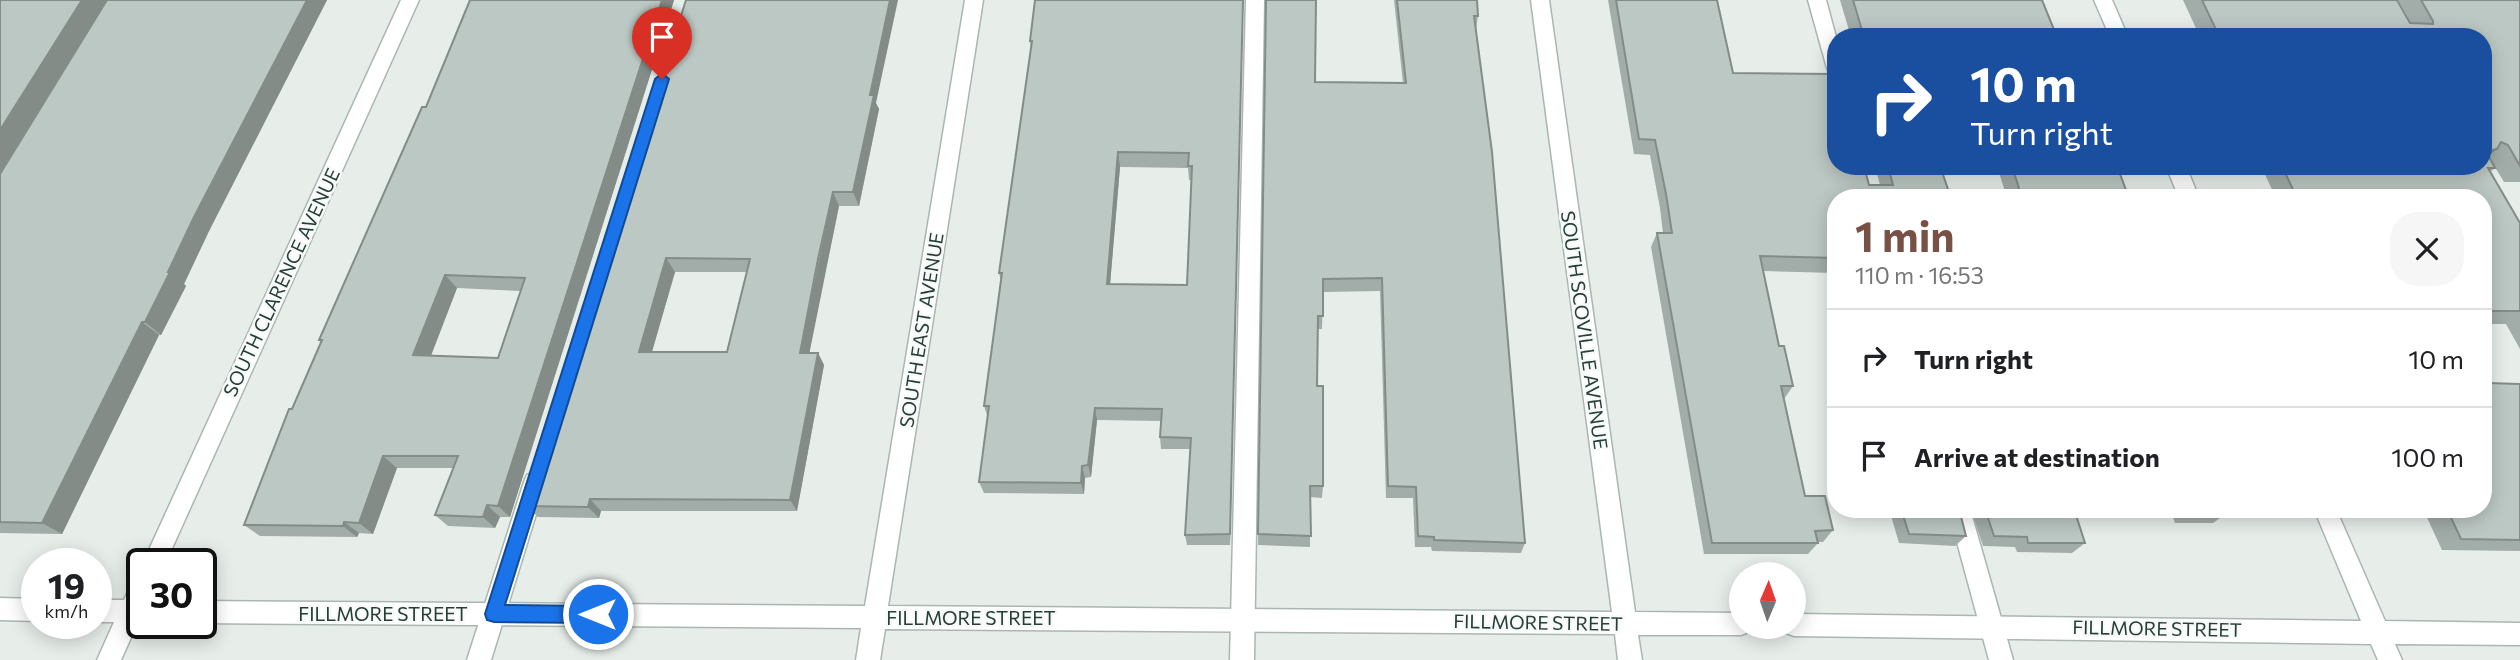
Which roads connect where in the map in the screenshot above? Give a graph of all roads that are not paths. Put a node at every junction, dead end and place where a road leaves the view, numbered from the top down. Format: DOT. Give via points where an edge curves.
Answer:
graph roads {
  1 [pos="410,0"];
  2 [pos="974,0"];
  3 [pos="1255,0"];
  4 [pos="1540,0"];
  5 [pos="1817,0"];
  6 [pos="2103,0"];
  7 [pos="2115,28"];
  8 [pos="1827,36"];
  9 [pos="542,458"];
  10 [pos="1962,518"];
  11 [pos="2329,518"];
  12 [pos="160,548"];
  13 [pos="0,610"];
  14 [pos="21,610"];
  15 [pos="217,612"];
  16 [pos="494,614"];
  17 [pos="875,617"];
  18 [pos="1243,619"];
  19 [pos="1625,624"];
  20 [pos="1729,624"];
  21 [pos="1806,625"];
  22 [pos="1992,626"];
  23 [pos="126,629"];
  24 [pos="2378,631"];
  25 [pos="2520,634"];
  26 [pos="109,660"];
  27 [pos="479,660"];
  28 [pos="868,660"];
  29 [pos="1242,660"];
  30 [pos="1630,660"];
  31 [pos="2001,660"];
  32 [pos="2390,660"];
  1 -- 12 [label="street, SOUTH CLARENCE AVENUE"];
  2 -- 17 [label="street, SOUTH EAST AVENUE"];
  3 -- 18 [label="street"];
  4 -- 19 [label="street, SOUTH SCOVILLE AVENUE"];
  5 -- 8 [label="street"];
  6 -- 7 [label="street"];
  9 -- 16 [label="street"];
  10 -- 22 [label="street"];
  11 -- 24 [label="street"];
  13 -- 14 [label="street"];
  15 -- 16 [label="street, FILLMORE STREET"];
  16 -- 17 [label="street, FILLMORE STREET"];
  16 -- 27 [label="street"];
  17 -- 18 [label="street, FILLMORE STREET"];
  17 -- 28 [label="street, SOUTH EAST AVENUE"];
  18 -- 19 [label="street, FILLMORE STREET"];
  18 -- 29 [label="street"];
  19 -- 20 [label="street, FILLMORE STREET"];
  19 -- 30 [label="street, SOUTH SCOVILLE AVENUE"];
  21 -- 22 [label="street, FILLMORE STREET"];
  22 -- 24 [label="street, FILLMORE STREET"];
  22 -- 31 [label="street"];
  23 -- 26 [label="street"];
  24 -- 25 [label="street, FILLMORE STREET"];
  24 -- 32 [label="street"];
}
